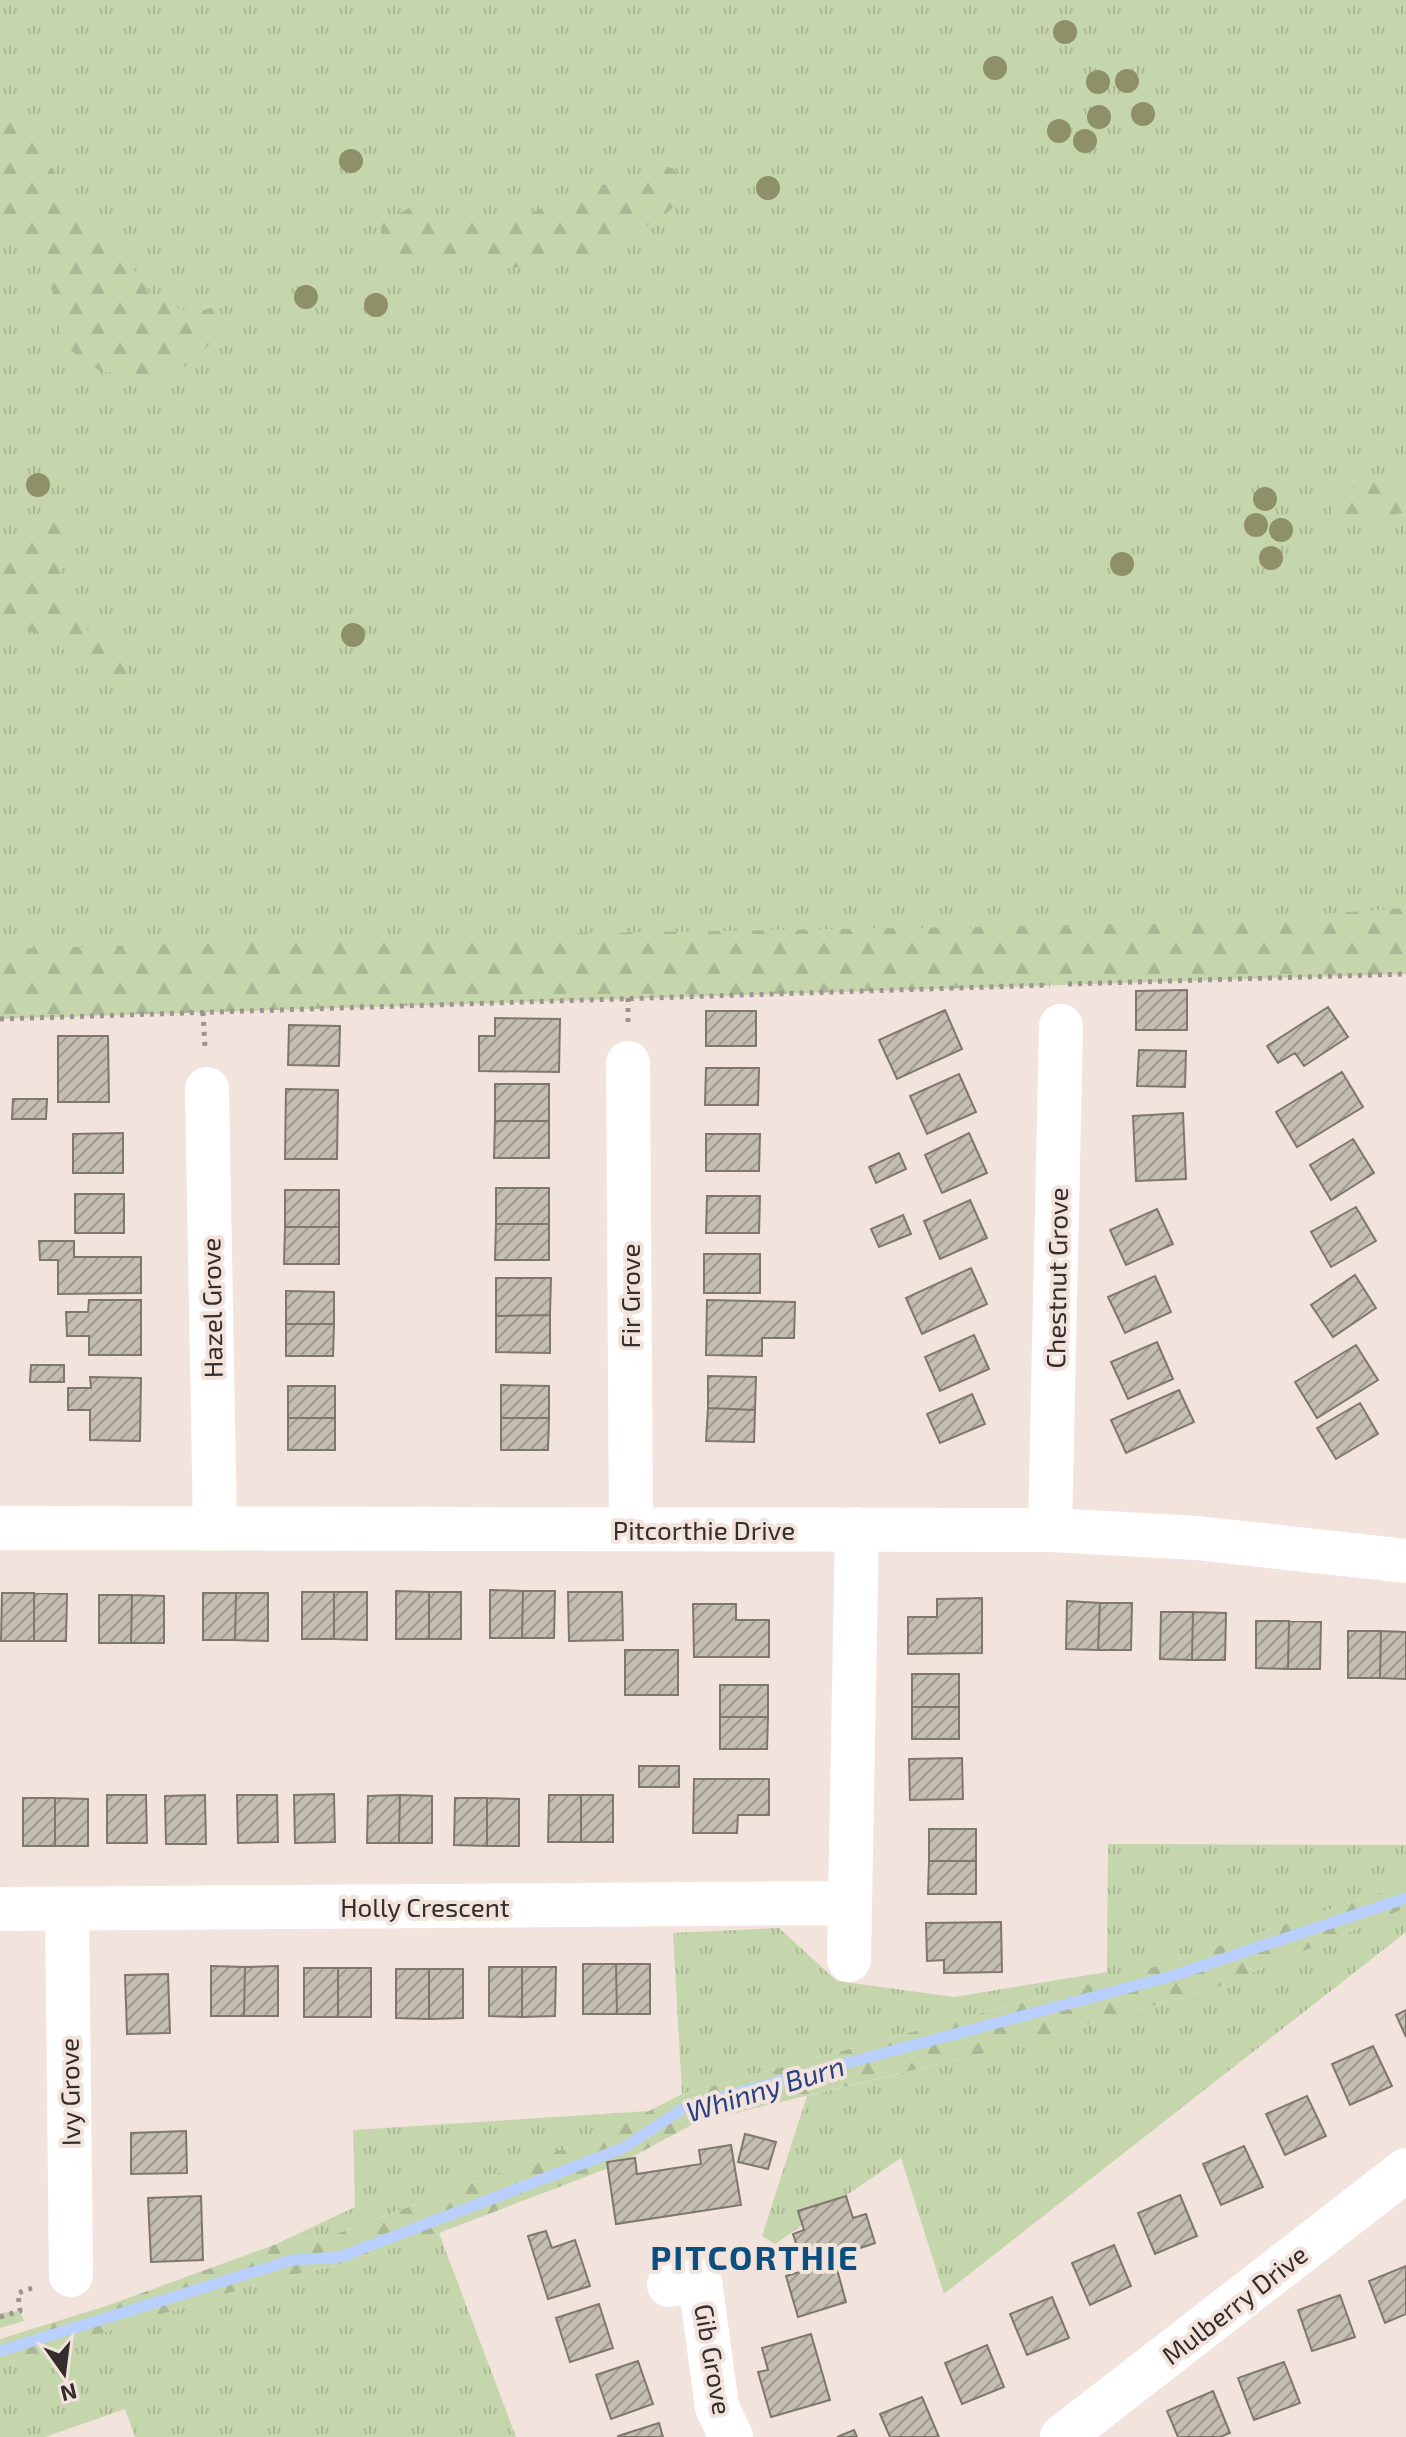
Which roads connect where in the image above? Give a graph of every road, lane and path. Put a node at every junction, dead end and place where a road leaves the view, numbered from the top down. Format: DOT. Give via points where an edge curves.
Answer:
graph roads {
  1 [pos="1406,974"];
  2 [pos="0,1019"];
  3 [pos="1061,1026"];
  4 [pos="628,1063"];
  5 [pos="207,1089"];
  6 [pos="215,1527"];
  7 [pos="0,1528"];
  8 [pos="631,1528"];
  9 [pos="857,1529"];
  10 [pos="1050,1530"];
  11 [pos="1406,1561"];
  12 [pos="850,1903"];
  13 [pos="0,1909"];
  14 [pos="67,1909"];
  15 [pos="849,1960"];
  16 [pos="1406,2170"];
  17 [pos="71,2275"];
  18 [pos="699,2280"];
  19 [pos="1077,2433"];
  20 [pos="731,2437"];
  1 -- 2 [label="path"];
  3 -- 10 [label="street, Chestnut Grove"];
  4 -- 8 [label="street, Fir Grove"];
  5 -- 6 [label="street, Hazel Grove"];
  6 -- 7 [label="street, Pitcorthie Drive"];
  6 -- 8 [label="street, Pitcorthie Drive"];
  8 -- 9 [label="street, Pitcorthie Drive"];
  9 -- 10 [label="street, Pitcorthie Drive"];
  9 -- 12 [label="street"];
  10 -- 11 [label="street, Pitcorthie Drive" via="1197,1538"];
  12 -- 14 [label="street, Holly Crescent"];
  12 -- 15 [label="street"];
  13 -- 14 [label="street, Holly Crescent"];
  14 -- 17 [label="street, Ivy Grove"];
  16 -- 19 [label="street, Mulberry Drive"];
  18 -- 20 [label="street, Gib Grove" via="717,2407"];
}
